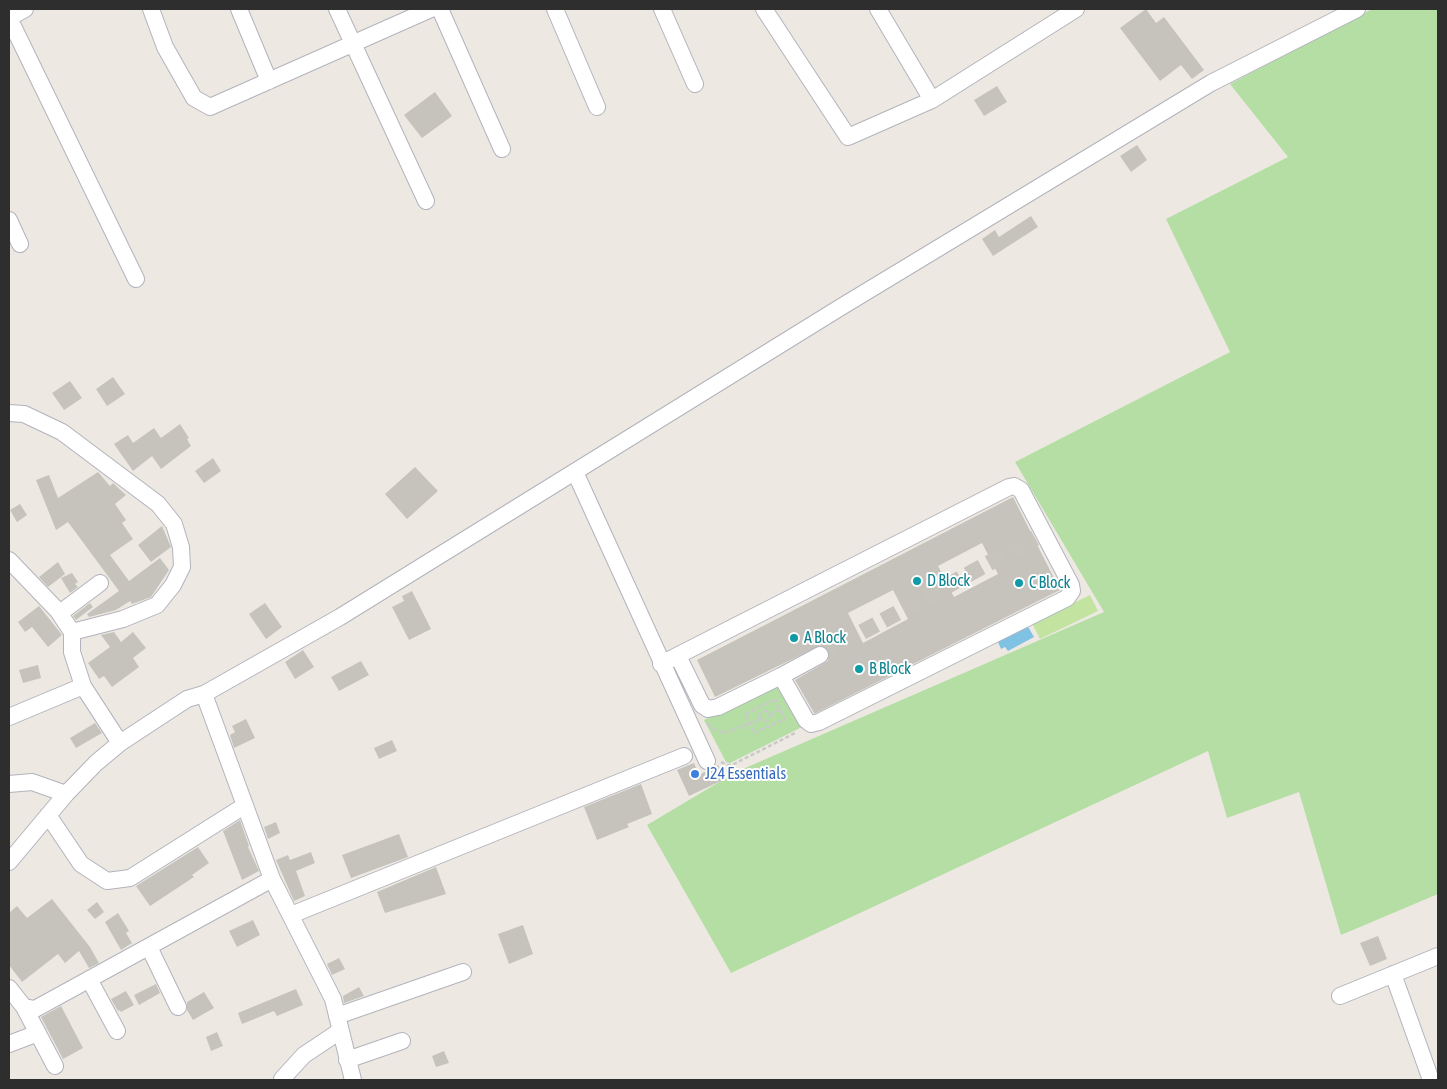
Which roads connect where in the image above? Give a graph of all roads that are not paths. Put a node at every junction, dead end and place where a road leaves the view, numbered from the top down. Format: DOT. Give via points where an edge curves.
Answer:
graph roads {
  1 [pos="25,9"];
  2 [pos="151,9"];
  3 [pos="239,9"];
  4 [pos="337,9"];
  5 [pos="431,9"];
  6 [pos="440,9"];
  7 [pos="555,9"];
  8 [pos="662,9"];
  9 [pos="764,9"];
  10 [pos="878,9"];
  11 [pos="1076,9"];
  12 [pos="1357,9"];
  13 [pos="9,18"];
  14 [pos="352,44"];
  15 [pos="269,81"];
  16 [pos="695,84"];
  17 [pos="932,100"];
  18 [pos="597,107"];
  19 [pos="502,149"];
  20 [pos="426,201"];
  21 [pos="9,220"];
  22 [pos="20,244"];
  23 [pos="136,279"];
  24 [pos="9,413"];
  25 [pos="575,472"];
  26 [pos="9,560"];
  27 [pos="100,583"];
  28 [pos="60,613"];
  29 [pos="72,632"];
  30 [pos="820,655"];
  31 [pos="678,656"];
  32 [pos="661,664"];
  33 [pos="687,674"];
  34 [pos="781,676"];
  35 [pos="670,682"];
  36 [pos="83,686"];
  37 [pos="204,694"];
  38 [pos="9,717"];
  39 [pos="120,743"];
  40 [pos="684,756"];
  41 [pos="714,761"];
  42 [pos="9,784"];
  43 [pos="66,794"];
  44 [pos="244,806"];
  45 [pos="48,815"];
  46 [pos="9,862"];
  47 [pos="272,879"];
  48 [pos="291,915"];
  49 [pos="149,947"];
  50 [pos="1438,956"];
  51 [pos="463,972"];
  52 [pos="1393,974"];
  53 [pos="89,979"];
  54 [pos="9,988"];
  55 [pos="1340,996"];
  56 [pos="24,1007"];
  57 [pos="178,1007"];
  58 [pos="338,1024"];
  59 [pos="117,1031"];
  60 [pos="38,1033"];
  61 [pos="402,1041"];
  62 [pos="9,1044"];
  63 [pos="347,1060"];
  64 [pos="55,1066"];
  65 [pos="282,1079"];
  66 [pos="353,1080"];
  67 [pos="1431,1080"];
  1 -- 13 [label="street"];
  2 -- 15 [label="street" via="165,47 194,98 203,105 210,107"];
  3 -- 15 [label="street"];
  4 -- 14 [label="street"];
  5 -- 14 [label="street"];
  6 -- 19 [label="street"];
  7 -- 18 [label="street"];
  8 -- 16 [label="street"];
  9 -- 17 [label="street" via="848,137"];
  10 -- 17 [label="street"];
  11 -- 17 [label="street"];
  12 -- 25 [label="street" via="1211,83"];
  13 -- 23 [label="street"];
  14 -- 15 [label="street"];
  14 -- 20 [label="street"];
  21 -- 22 [label="street"];
  24 -- 29 [label="street" via="24,414 62,432 158,504 174,524 181,547 182,567 157,605 123,619"];
  25 -- 32 [label="street"];
  25 -- 37 [label="street" via="340,617"];
  26 -- 28 [label="street"];
  27 -- 28 [label="street"];
  28 -- 29 [label="street"];
  29 -- 36 [label="street" via="72,652"];
  30 -- 34 [label="street"];
  31 -- 32 [label="street"];
  31 -- 33 [label="street"];
  31 -- 34 [label="street" via="1009,487 1021,490 1039,536 1071,585 1072,591 1067,598 819,722 811,724 806,720"];
  32 -- 35 [label="street"];
  33 -- 34 [label="street" via="702,704 708,709"];
  33 -- 35 [label="street"];
  35 -- 41 [label="street"];
  36 -- 38 [label="street"];
  36 -- 39 [label="street"];
  37 -- 39 [label="street" via="187,699"];
  37 -- 44 [label="street"];
  39 -- 43 [label="street"];
  40 -- 48 [label="street"];
  42 -- 43 [label="street" via="32,782"];
  43 -- 45 [label="street"];
  44 -- 45 [label="street" via="130,878 106,881 81,864"];
  44 -- 47 [label="street"];
  45 -- 46 [label="street"];
  47 -- 48 [label="street"];
  47 -- 49 [label="street"];
  48 -- 58 [label="street" via="333,999"];
  49 -- 53 [label="street"];
  49 -- 57 [label="street"];
  50 -- 52 [label="street"];
  51 -- 58 [label="street"];
  52 -- 55 [label="street"];
  52 -- 67 [label="street"];
  53 -- 56 [label="street" via="35,1009"];
  53 -- 59 [label="street"];
  54 -- 56 [label="street"];
  56 -- 60 [label="street"];
  58 -- 63 [label="street"];
  58 -- 65 [label="street"];
  60 -- 62 [label="street"];
  60 -- 64 [label="street"];
  61 -- 63 [label="street"];
  63 -- 66 [label="street"];
}
